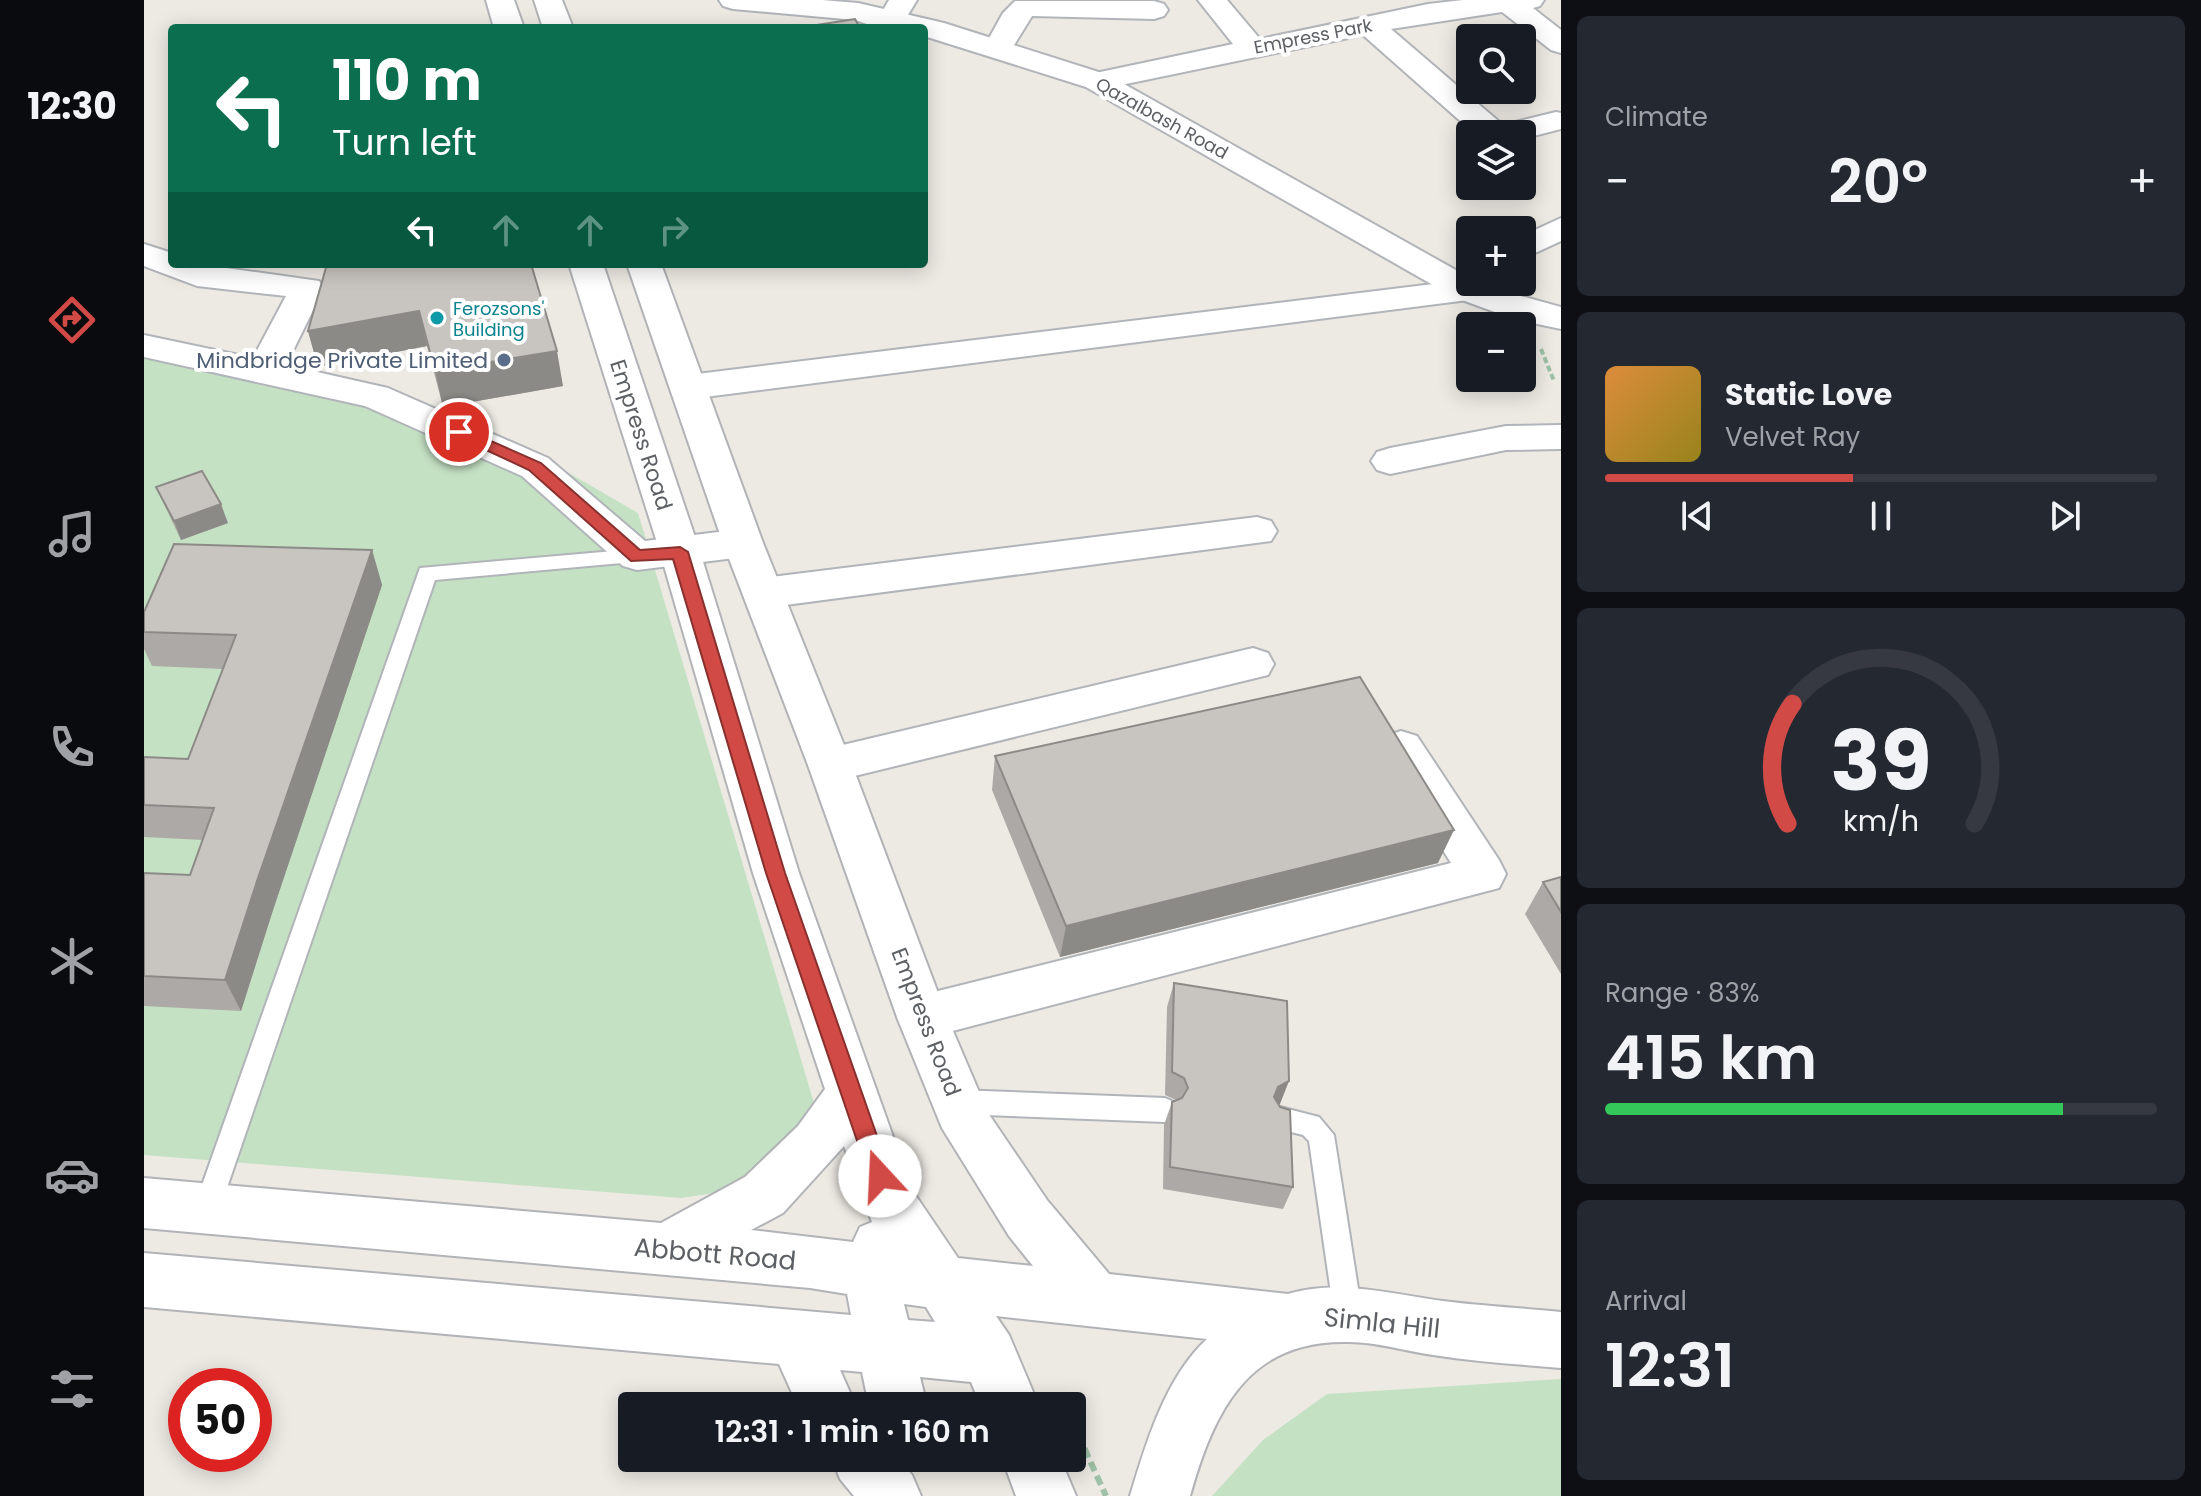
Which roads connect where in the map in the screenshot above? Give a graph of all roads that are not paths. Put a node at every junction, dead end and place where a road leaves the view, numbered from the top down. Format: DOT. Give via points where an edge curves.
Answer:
graph roads {
  1 [pos="500,0"];
  2 [pos="733,0"];
  3 [pos="1212,0"];
  4 [pos="1519,1"];
  5 [pos="1421,7"];
  6 [pos="1154,10"];
  7 [pos="896,11"];
  8 [pos="508,24"];
  9 [pos="923,24"];
  10 [pos="1369,25"];
  11 [pos="928,26"];
  12 [pos="1561,44"];
  13 [pos="1252,48"];
  14 [pos="998,49"];
  15 [pos="1097,81"];
  16 [pos="1478,120"];
  17 [pos="1556,121"];
  18 [pos="1536,126"];
  19 [pos="1561,228"];
  20 [pos="1536,241"];
  21 [pos="144,254"];
  22 [pos="1561,259"];
  23 [pos="1456,263"];
  24 [pos="168,264"];
  25 [pos="178,268"];
  26 [pos="587,268"];
  27 [pos="645,268"];
  28 [pos="1536,269"];
  29 [pos="1456,290"];
  30 [pos="1510,296"];
  31 [pos="1561,318"];
  32 [pos="144,346"];
  33 [pos="264,372"];
  34 [pos="689,387"];
  35 [pos="1561,437"];
  36 [pos="1390,461"];
  37 [pos="1257,531"];
  38 [pos="743,543"];
  39 [pos="680,552"];
  40 [pos="637,556"];
  41 [pos="763,593"];
  42 [pos="1253,664"];
  43 [pos="1381,718"];
  44 [pos="830,765"];
  45 [pos="922,1017"];
  46 [pos="851,1095"];
  47 [pos="957,1102"];
  48 [pos="1165,1110"];
  49 [pos="1280,1119"];
  50 [pos="144,1203"];
  51 [pos="207,1208"];
  52 [pos="893,1212"];
  53 [pos="665,1249"];
  54 [pos="869,1270"];
  55 [pos="144,1280"];
  56 [pos="941,1283"];
  57 [pos="1096,1301"];
  58 [pos="1348,1314"];
  59 [pos="1284,1320"];
  60 [pos="796,1337"];
  61 [pos="1561,1340"];
  62 [pos="886,1345"];
  63 [pos="989,1355"];
  64 [pos="821,1392"];
  65 [pos="895,1392"];
  66 [pos="1004,1392"];
  67 [pos="872,1472"];
  68 [pos="897,1472"];
  69 [pos="1037,1472"];
  70 [pos="892,1496"];
  71 [pos="1046,1496"];
  72 [pos="1160,1496"];
  1 -- 8 [label="street"];
  2 -- 7 [label="street, Qazalbash Road"];
  3 -- 13 [label="street"];
  4 -- 5 [label="street, Empress Park"];
  4 -- 12 [label="street"];
  5 -- 10 [label="street, Empress Park"];
  6 -- 14 [label="street" via="1025,7"];
  7 -- 9 [label="street, Qazalbash Road"];
  10 -- 13 [label="street, Empress Park"];
  10 -- 16 [label="street"];
  11 -- 14 [label="street, Qazalbash Road"];
  13 -- 15 [label="street, Empress Park"];
  14 -- 15 [label="street, Qazalbash Road"];
  15 -- 23 [label="street, Qazalbash Road"];
  17 -- 18 [label="street"];
  19 -- 20 [label="street"];
  21 -- 24 [label="street"];
  22 -- 28 [label="street"];
  25 -- 33 [label="street" via="197,276 307,288"];
  26 -- 39 [label="street, Empress Road"];
  27 -- 34 [label="street, Empress Road"];
  29 -- 34 [label="street"];
  30 -- 31 [label="street, Qazalbash Road" via="1526,311"];
  32 -- 33 [label="street"];
  33 -- 40 [label="street" via="375,396 535,467"];
  34 -- 38 [label="street, Empress Road"];
  35 -- 36 [label="street" via="1506,438"];
  37 -- 41 [label="street"];
  38 -- 39 [label="street"];
  38 -- 41 [label="street, Empress Road"];
  39 -- 40 [label="street"];
  39 -- 46 [label="street, Empress Road" via="776,873"];
  40 -- 51 [label="lane" via="427,573"];
  41 -- 44 [label="street, Empress Road"];
  42 -- 44 [label="street"];
  43 -- 45 [label="street" via="1483,874"];
  44 -- 45 [label="street, Empress Road"];
  45 -- 47 [label="street, Empress Road"];
  46 -- 52 [label="street, Empress Road"];
  46 -- 53 [label="street" via="816,1143 764,1195"];
  47 -- 48 [label="lane"];
  47 -- 57 [label="street, Empress Road" via="999,1178"];
  49 -- 58 [label="lane" via="1310,1125 1321,1135"];
  50 -- 51 [label="street, Abbott Road"];
  51 -- 53 [label="street, Abbott Road"];
  52 -- 54 [label="street"];
  52 -- 56 [label="street, Empress Road"];
  53 -- 54 [label="street, Abbott Road"];
  54 -- 56 [label="street, Abbott Road"];
  54 -- 62 [label="street"];
  55 -- 60 [label="street"];
  56 -- 57 [label="street, Abbott Road"];
  56 -- 63 [label="street, Empress Road"];
  57 -- 59 [label="street, Abbott Road"];
  58 -- 59 [label="street, Simla Hill"];
  58 -- 61 [label="street, Simla Hill"];
  59 -- 72 [label="street, Simla Hill" via="1250,1336 1218,1366 1185,1423"];
  60 -- 62 [label="street"];
  60 -- 64 [label="street"];
  62 -- 63 [label="street"];
  62 -- 65 [label="street"];
  63 -- 66 [label="street, Empress Road"];
  67 -- 70 [label="street"];
  68 -- 70 [label="street"];
  69 -- 71 [label="street"];
}
